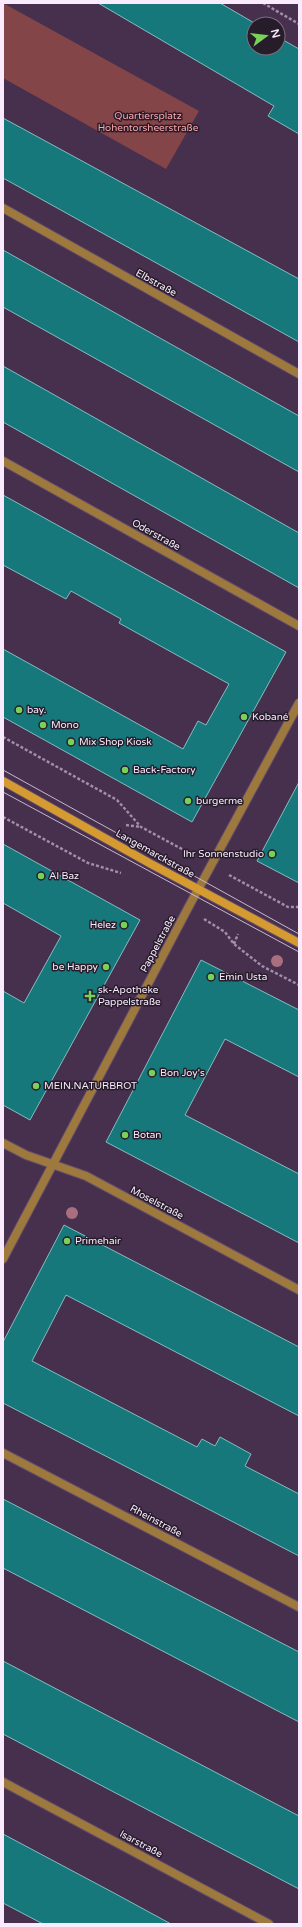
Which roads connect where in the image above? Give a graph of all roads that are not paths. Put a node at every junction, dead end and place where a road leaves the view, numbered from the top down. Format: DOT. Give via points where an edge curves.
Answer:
graph roads {
  1 [pos="3,208"];
  2 [pos="299,374"];
  3 [pos="3,460"];
  4 [pos="299,626"];
  5 [pos="299,703"];
  6 [pos="3,781"];
  7 [pos="198,889"];
  8 [pos="299,943"];
  9 [pos="3,1143"];
  10 [pos="54,1165"];
  11 [pos="3,1259"];
  12 [pos="299,1290"];
  13 [pos="3,1453"];
  14 [pos="299,1607"];
  15 [pos="3,1782"];
  16 [pos="269,1924"];
  1 -- 2 [label="street, Elbstraße"];
  3 -- 4 [label="street, Oderstraße"];
  5 -- 7 [label="street, Pappelstraße"];
  6 -- 7 [label="main road, Langemarckstraße"];
  7 -- 8 [label="main road, Langemarckstraße"];
  7 -- 10 [label="street, Pappelstraße"];
  9 -- 10 [label="street, Moselstraße"];
  10 -- 11 [label="street, Pappelstraße"];
  10 -- 12 [label="street, Moselstraße" via="86,1176"];
  13 -- 14 [label="street, Rheinstraße"];
  15 -- 16 [label="street, Isarstraße"];
}
